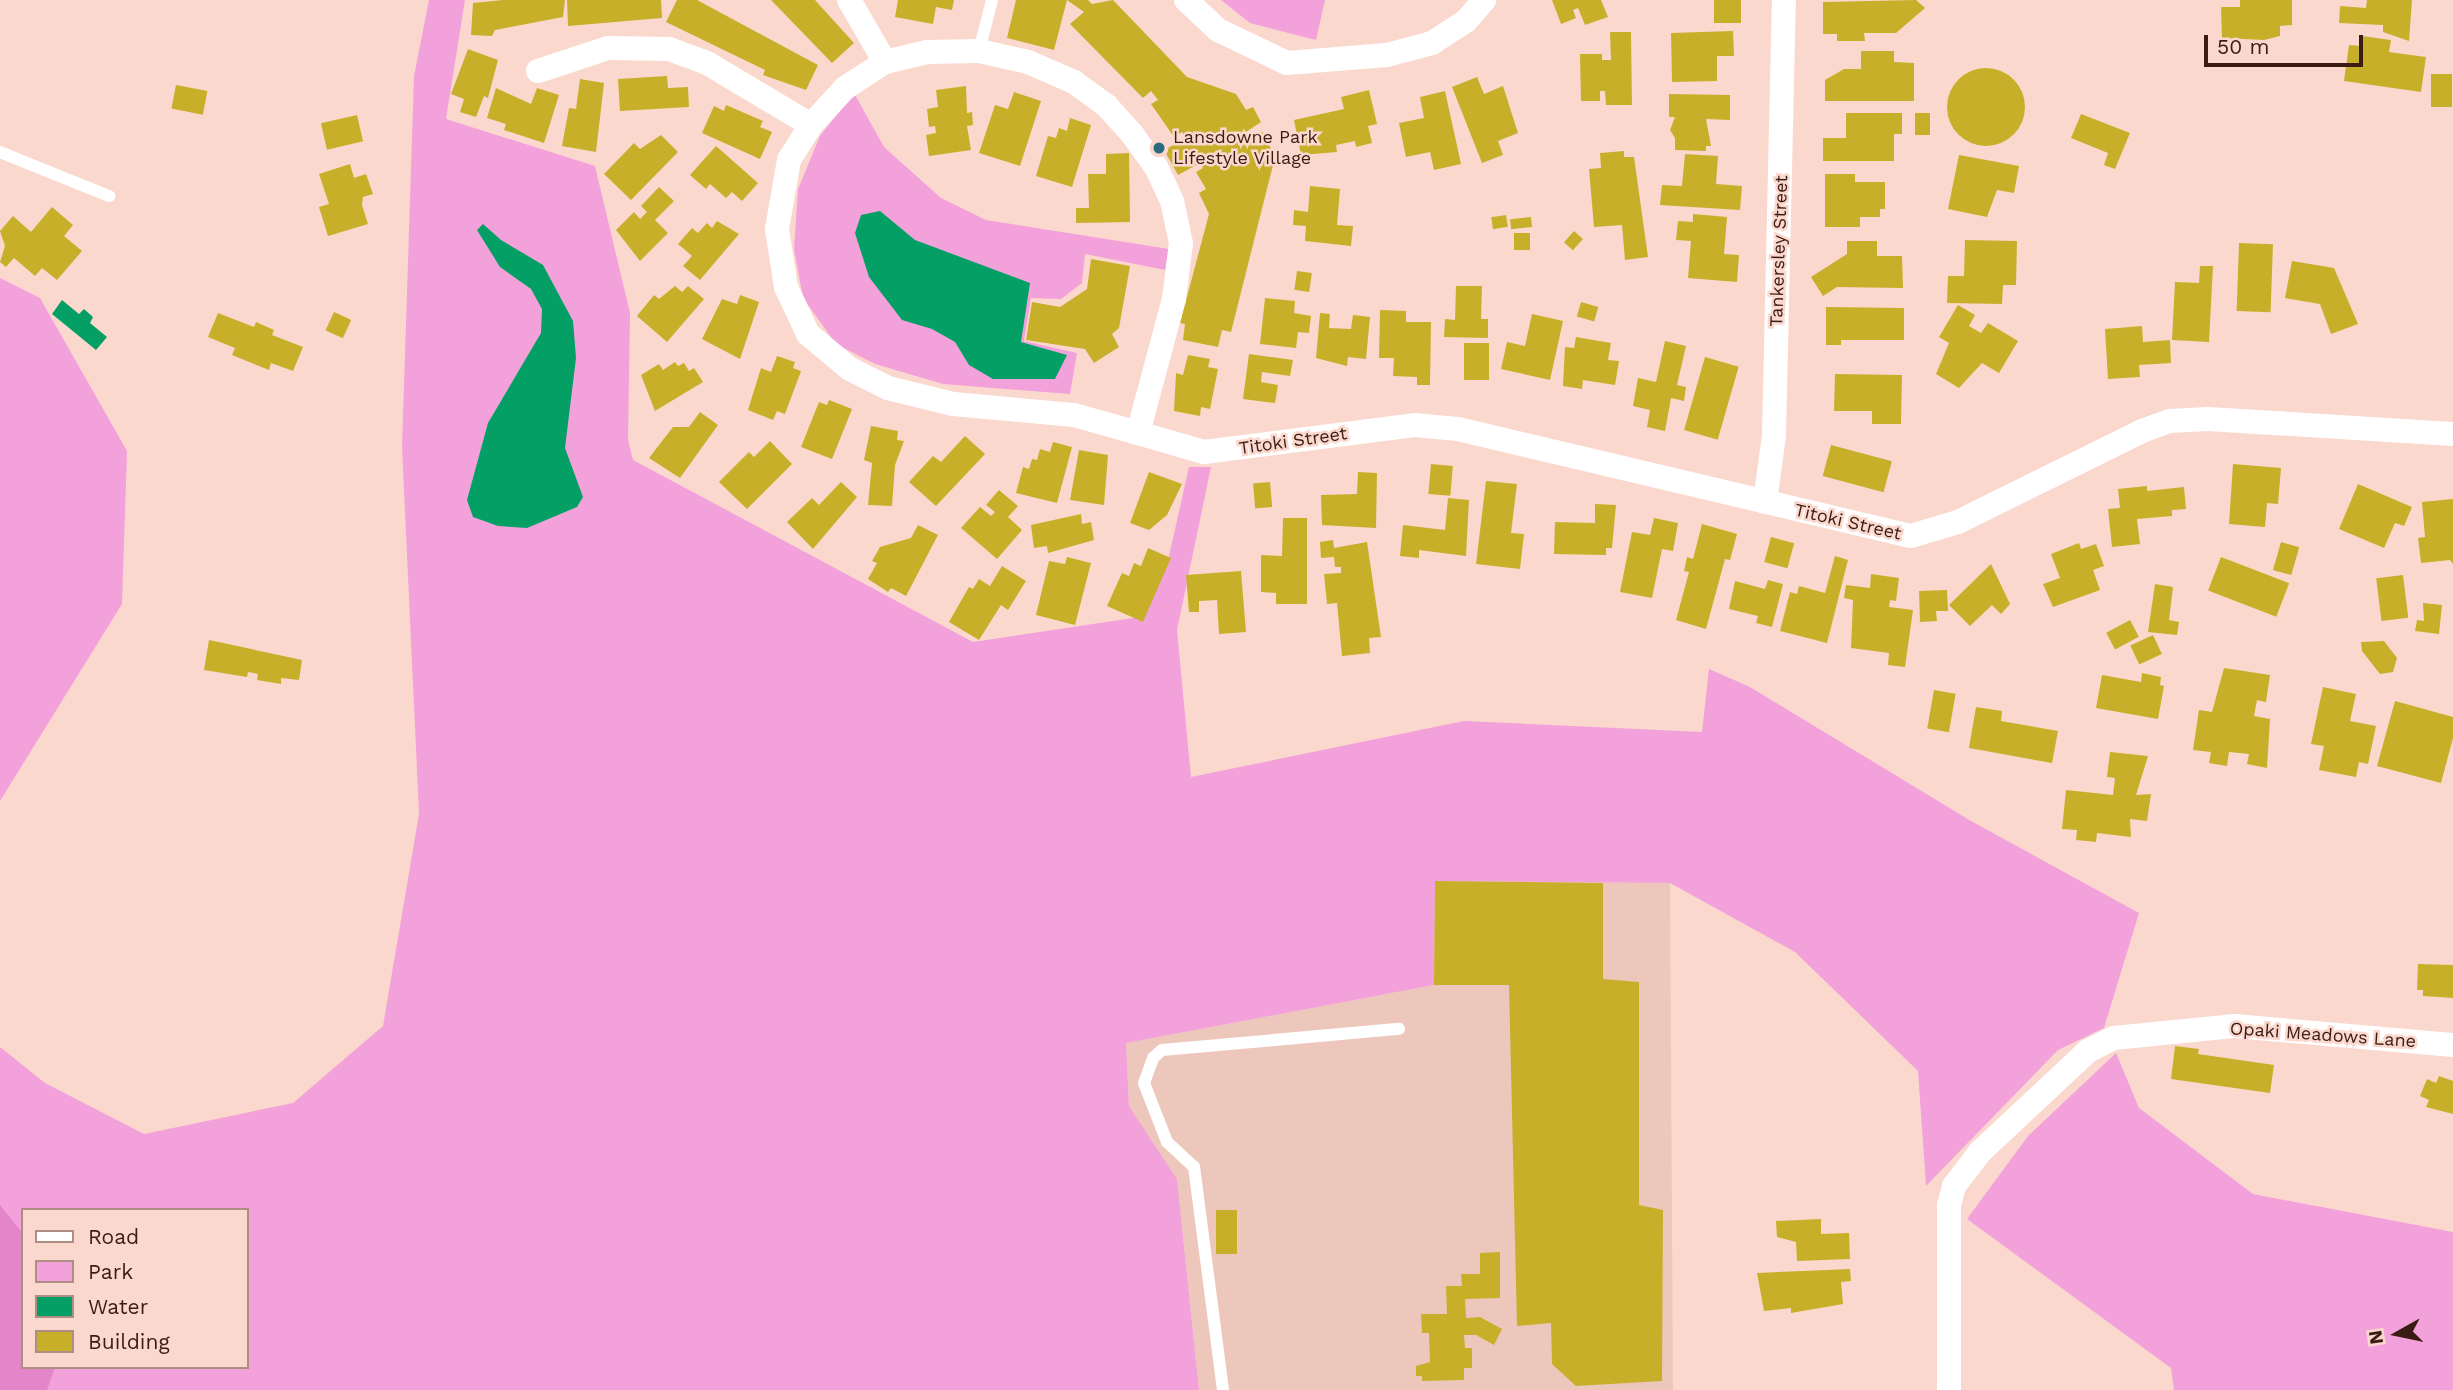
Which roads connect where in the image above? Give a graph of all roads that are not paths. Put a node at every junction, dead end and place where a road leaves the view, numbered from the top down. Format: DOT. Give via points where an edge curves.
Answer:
graph roads {
  1 [pos="849,0"];
  2 [pos="992,0"];
  3 [pos="1186,0"];
  4 [pos="1484,0"];
  5 [pos="1784,0"];
  6 [pos="979,51"];
  7 [pos="885,62"];
  8 [pos="538,71"];
  9 [pos="811,125"];
  10 [pos="0,152"];
  11 [pos="109,196"];
  12 [pos="1138,433"];
  13 [pos="2453,434"];
  14 [pos="1765,502"];
  15 [pos="1398,1029"];
  16 [pos="2453,1045"];
  17 [pos="1223,1390"];
  18 [pos="1949,1390"];
  1 -- 7 [label="street"];
  2 -- 6 [label="lane"];
  3 -- 4 [label="street" via="1218,30 1287,63 1387,55 1432,43 1466,21"];
  5 -- 14 [label="street, Tankersley Street" via="1774,422"];
  6 -- 7 [label="street, Titoki Street" via="927,52"];
  6 -- 12 [label="street, Titoki Street" via="1040,67 1074,82 1107,106 1156,167 1172,201 1181,243 1174,299"];
  7 -- 9 [label="street, Titoki Street" via="845,88"];
  8 -- 9 [label="street" via="608,48 669,48 707,63"];
  9 -- 12 [label="street, Titoki Street" via="789,160 777,229 786,287 807,334 850,369 888,388 953,404 1074,415"];
  10 -- 11 [label="lane"];
  12 -- 14 [label="street, Titoki Street" via="1204,452 1414,425 1447,428"];
  13 -- 14 [label="street, Titoki Street" via="2208,419 2169,421 2142,430 1958,522 1911,536"];
  15 -- 17 [label="lane" via="1162,1050 1153,1058 1144,1083 1167,1142 1194,1167"];
  16 -- 18 [label="street, Opaki Meadows Lane" via="2235,1026 2114,1038 2088,1051 1980,1152 1954,1186 1949,1205"];
}
